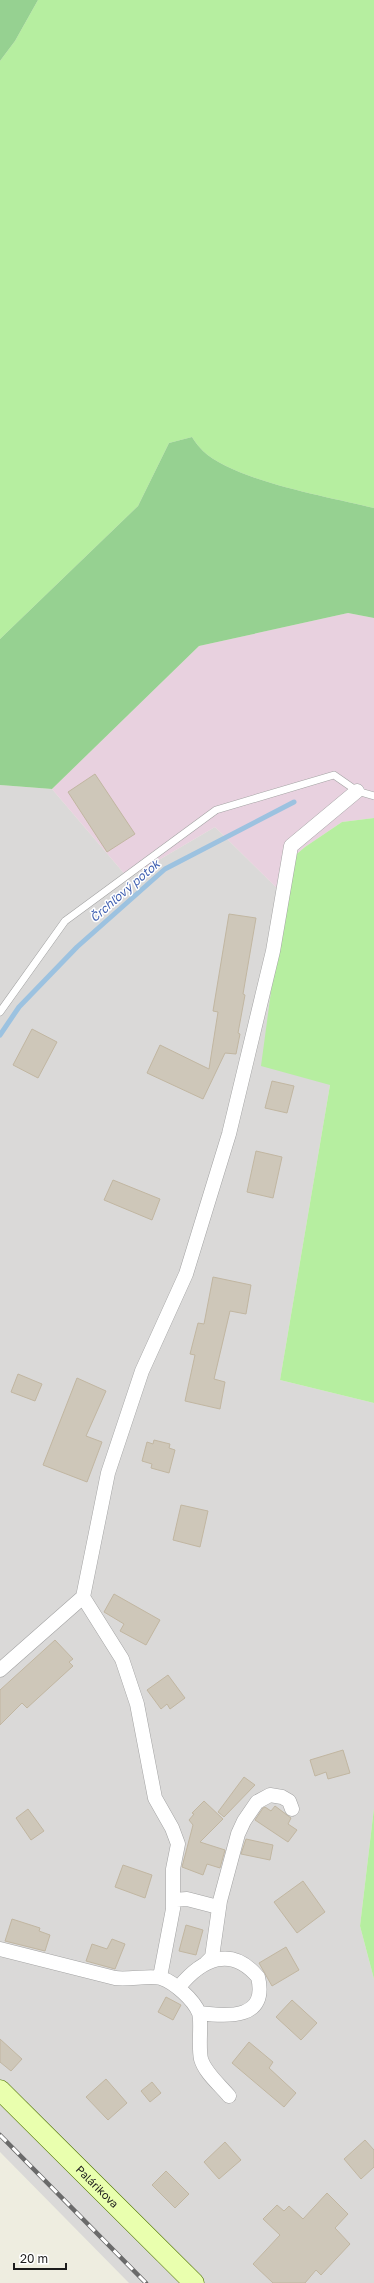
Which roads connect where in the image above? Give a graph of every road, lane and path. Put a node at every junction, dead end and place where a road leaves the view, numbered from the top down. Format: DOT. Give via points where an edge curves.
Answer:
graph roads {
  1 [pos="357,791"];
  2 [pos="374,796"];
  3 [pos="0,1012"];
  4 [pos="83,1597"];
  5 [pos="0,1670"];
  6 [pos="292,1809"];
  7 [pos="173,1900"];
  8 [pos="218,1907"];
  9 [pos="0,1949"];
  10 [pos="206,1963"];
  11 [pos="160,1978"];
  12 [pos="179,1987"];
  13 [pos="199,2013"];
  14 [pos="0,2090"];
  15 [pos="229,2096"];
  16 [pos="194,2283"];
  1 -- 2 [label="lane"];
  1 -- 3 [label="lane" via="334,774 216,810 64,920"];
  1 -- 4 [label="street" via="291,846 273,951 229,1134 186,1274 142,1371 108,1473"];
  4 -- 5 [label="street"];
  4 -- 7 [label="street" via="122,1659 136,1704 155,1798 176,1837 178,1844 173,1869"];
  6 -- 8 [label="street" via="289,1801 282,1797 270,1795 257,1802 238,1834"];
  7 -- 8 [label="street" via="187,1899"];
  7 -- 11 [label="street"];
  8 -- 10 [label="street" via="212,1957"];
  9 -- 11 [label="street" via="115,1978"];
  10 -- 12 [label="street" via="186,1978"];
  10 -- 13 [label="street" via="221,1958 231,1958 240,1962 258,1977 260,1993 258,2002 252,2009 239,2014"];
  11 -- 12 [label="street"];
  12 -- 13 [label="street"];
  13 -- 15 [label="street" via="202,2059 205,2068"];
  14 -- 16 [label="main road, Palárikova"];
}
